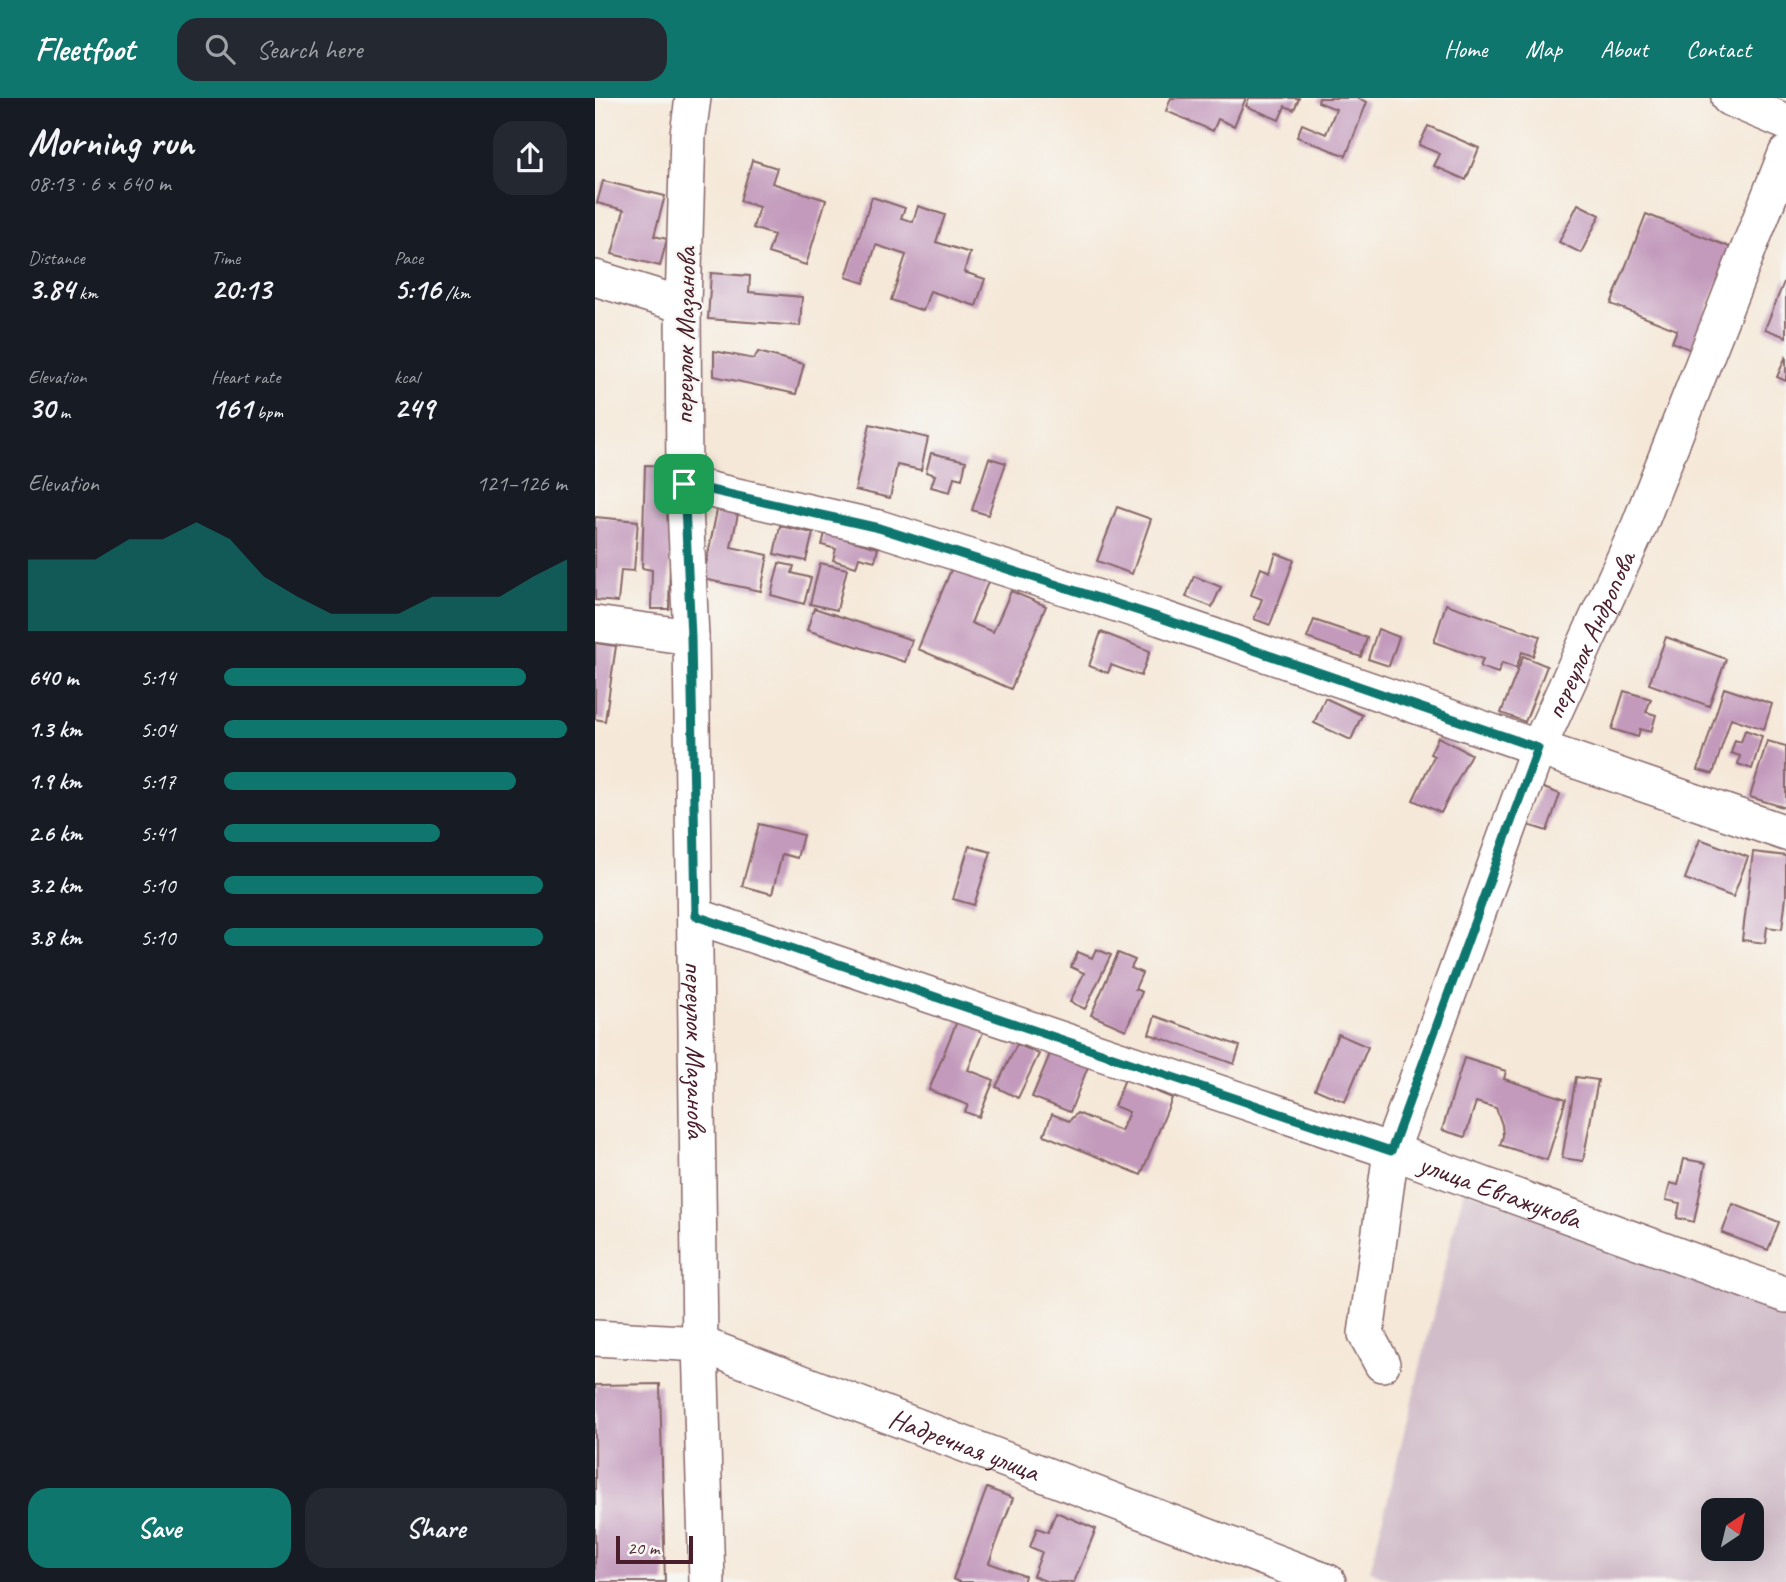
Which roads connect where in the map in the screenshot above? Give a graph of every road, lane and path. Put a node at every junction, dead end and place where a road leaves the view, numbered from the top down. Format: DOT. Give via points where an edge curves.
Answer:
graph roads {
  1 [pos="694,98"];
  2 [pos="1728,98"];
  3 [pos="1786,121"];
  4 [pos="1786,155"];
  5 [pos="595,278"];
  6 [pos="683,305"];
  7 [pos="684,484"];
  8 [pos="595,624"];
  9 [pos="691,637"];
  10 [pos="1538,748"];
  11 [pos="1786,833"];
  12 [pos="696,916"];
  13 [pos="1391,1151"];
  14 [pos="1786,1295"];
  15 [pos="595,1338"];
  16 [pos="699,1344"];
  17 [pos="1382,1364"];
  18 [pos="707,1582"];
  19 [pos="1328,1582"];
  1 -- 6 [label="street, переулок Мазанова" via="688,134"];
  2 -- 3 [label="street"];
  4 -- 10 [label="street, переулок Андропова" via="1639,526"];
  5 -- 6 [label="street"];
  6 -- 7 [label="street, переулок Мазанова"];
  7 -- 9 [label="street, переулок Мазанова"];
  7 -- 10 [label="street" via="879,528 1161,618"];
  8 -- 9 [label="street"];
  9 -- 12 [label="street, переулок Мазанова"];
  10 -- 11 [label="street"];
  10 -- 13 [label="street, переулок Андропова"];
  12 -- 13 [label="street, улица Евгажукова"];
  12 -- 16 [label="street, переулок Мазанова"];
  13 -- 14 [label="street, улица Евгажукова"];
  13 -- 17 [label="street, переулок Андропова" via="1366,1334"];
  15 -- 16 [label="street, Надречная улица"];
  16 -- 18 [label="street, переулок Мазанова"];
  16 -- 19 [label="street, Надречная улица"];
}
